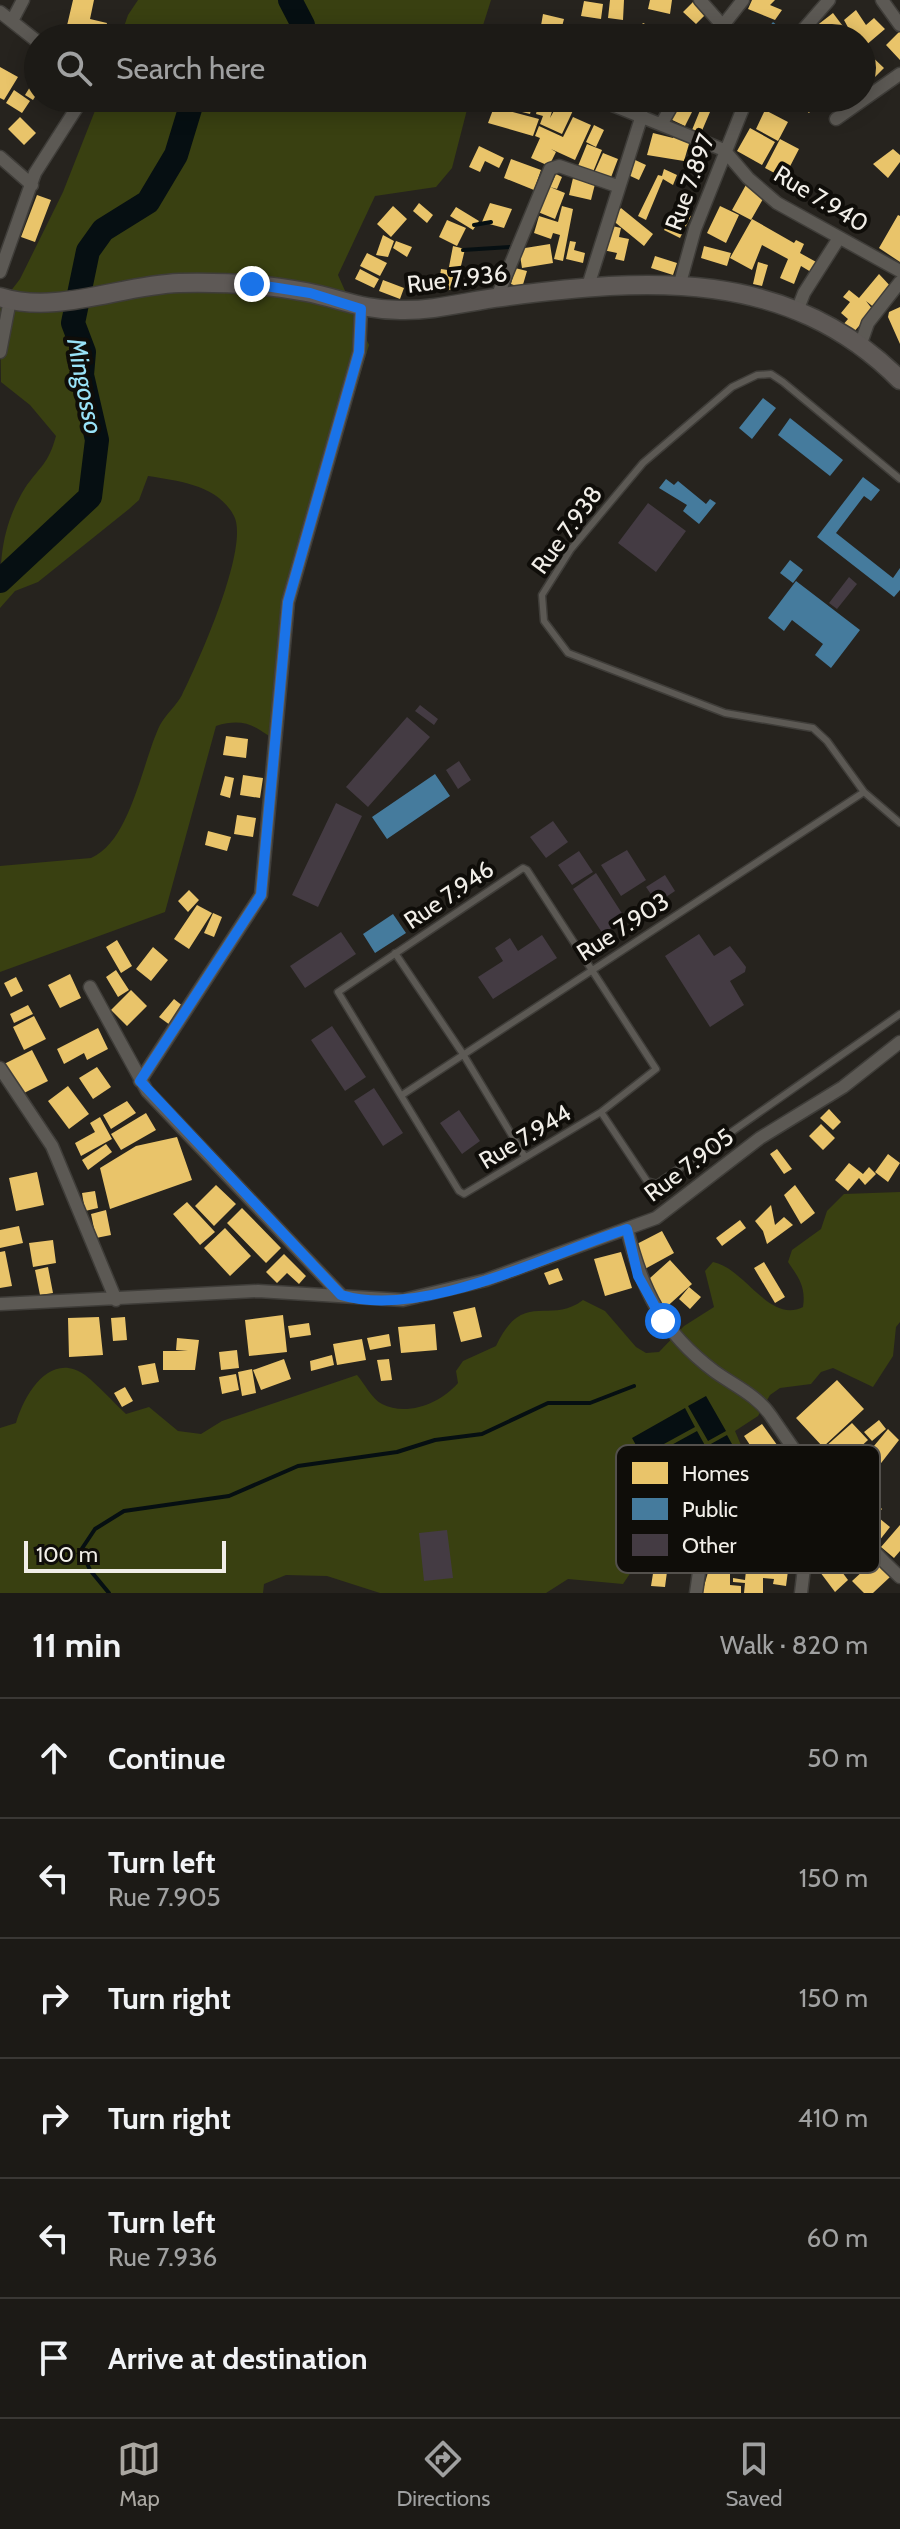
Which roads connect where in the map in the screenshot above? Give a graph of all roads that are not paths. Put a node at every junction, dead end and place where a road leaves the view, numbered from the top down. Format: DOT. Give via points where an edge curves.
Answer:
graph roads {
  1 [pos="23,0"];
  2 [pos="700,0"];
  3 [pos="743,0"];
  4 [pos="829,0"];
  5 [pos="882,0"];
  6 [pos="0,12"];
  7 [pos="13,19"];
  8 [pos="721,24"];
  9 [pos="723,24"];
  10 [pos="808,24"];
  11 [pos="900,25"];
  12 [pos="24,29"];
  13 [pos="900,74"];
  14 [pos="876,91"];
  15 [pos="73,112"];
  16 [pos="634,112"];
  17 [pos="668,112"];
  18 [pos="741,112"];
  19 [pos="846,112"];
  20 [pos="642,115"];
  21 [pos="836,119"];
  22 [pos="662,123"];
  23 [pos="724,150"];
  24 [pos="0,157"];
  25 [pos="32,185"];
  26 [pos="617,186"];
  27 [pos="839,238"];
  28 [pos="900,271"];
  29 [pos="0,272"];
  30 [pos="900,282"];
  31 [pos="680,283"];
  32 [pos="588,286"];
  33 [pos="497,297"];
  34 [pos="5,298"];
  35 [pos="361,309"];
  36 [pos="797,311"];
  37 [pos="860,346"];
  38 [pos="0,352"];
  39 [pos="900,380"];
  40 [pos="900,479"];
  41 [pos="864,792"];
  42 [pos="900,823"];
  43 [pos="395,953"];
  44 [pos="591,969"];
  45 [pos="90,987"];
  46 [pos="338,997"];
  47 [pos="900,1014"];
  48 [pos="900,1042"];
  49 [pos="463,1054"];
  50 [pos="0,1068"];
  51 [pos="140,1081"];
  52 [pos="402,1095"];
  53 [pos="601,1112"];
  54 [pos="525,1157"];
  55 [pos="627,1229"];
  56 [pos="341,1295"];
  57 [pos="116,1300"];
  58 [pos="0,1304"];
  59 [pos="789,1445"];
  60 [pos="880,1557"];
  61 [pos="699,1573"];
  62 [pos="803,1573"];
  63 [pos="900,1577"];
  64 [pos="696,1593"];
  65 [pos="801,1593"];
  1 -- 7 [label="street"];
  2 -- 8 [label="street"];
  3 -- 9 [label="street"];
  4 -- 10 [label="street"];
  5 -- 11 [label="street"];
  6 -- 7 [label="street"];
  7 -- 12 [label="street"];
  13 -- 14 [label="street"];
  15 -- 25 [label="street" via="47,150"];
  16 -- 20 [label="street, Rue 7.940"];
  17 -- 22 [label="street"];
  18 -- 23 [label="street, Rue 7.897"];
  19 -- 21 [label="street"];
  20 -- 22 [label="street, Rue 7.940"];
  20 -- 26 [label="street"];
  22 -- 23 [label="street, Rue 7.940"];
  23 -- 27 [label="street, Rue 7.940" via="770,198"];
  23 -- 31 [label="street, Rue 7.897"];
  24 -- 25 [label="street"];
  25 -- 29 [label="street"];
  26 -- 32 [label="street"];
  26 -- 33 [label="street" via="559,166 550,169"];
  27 -- 28 [label="street, Rue 7.940"];
  27 -- 36 [label="street"];
  30 -- 37 [label="street" via="868,323"];
  31 -- 32 [label="street, Rue 7.936"];
  31 -- 36 [label="street, Rue 7.936" via="719,287"];
  32 -- 33 [label="street, Rue 7.936"];
  33 -- 35 [label="street, Rue 7.936" via="431,309"];
  34 -- 35 [label="street, Rue 7.936" via="52,302 157,284 252,284 310,293"];
  34 -- 38 [label="street"];
  35 -- 51 [label="street" via="359,352 288,602 264,886"];
  36 -- 37 [label="street, Rue 7.936"];
  37 -- 39 [label="street, Rue 7.936"];
  40 -- 41 [label="lane, Rue 7.938" via="783,382 771,374 757,375 732,387 643,463 571,549 542,595 544,621 568,653 725,713 813,728"];
  41 -- 42 [label="lane, Rue 7.938"];
  41 -- 44 [label="lane, Rue 7.903"];
  43 -- 44 [label="lane, Rue 7.946" via="523,868"];
  43 -- 46 [label="lane, Rue 7.946" via="343,987"];
  43 -- 49 [label="lane"];
  44 -- 49 [label="lane, Rue 7.903"];
  44 -- 53 [label="lane, Rue 7.944" via="656,1069"];
  45 -- 51 [label="street"];
  46 -- 52 [label="lane, Rue 7.944"];
  47 -- 53 [label="lane" via="657,1184 647,1181"];
  48 -- 55 [label="street, Rue 7.905" via="843,1087 760,1138 665,1213"];
  49 -- 52 [label="lane, Rue 7.903"];
  49 -- 54 [label="lane"];
  50 -- 57 [label="street" via="52,1146"];
  51 -- 56 [label="street"];
  52 -- 54 [label="lane, Rue 7.944" via="464,1194"];
  53 -- 54 [label="lane, Rue 7.944"];
  55 -- 56 [label="street, Rue 7.905" via="513,1271 403,1300"];
  55 -- 59 [label="street" via="638,1276 680,1342 751,1395"];
  56 -- 57 [label="street, Rue 7.905" via="258,1291"];
  57 -- 58 [label="street, Rue 7.905"];
  60 -- 63 [label="street"];
  61 -- 64 [label="street"];
  62 -- 65 [label="street"];
}
